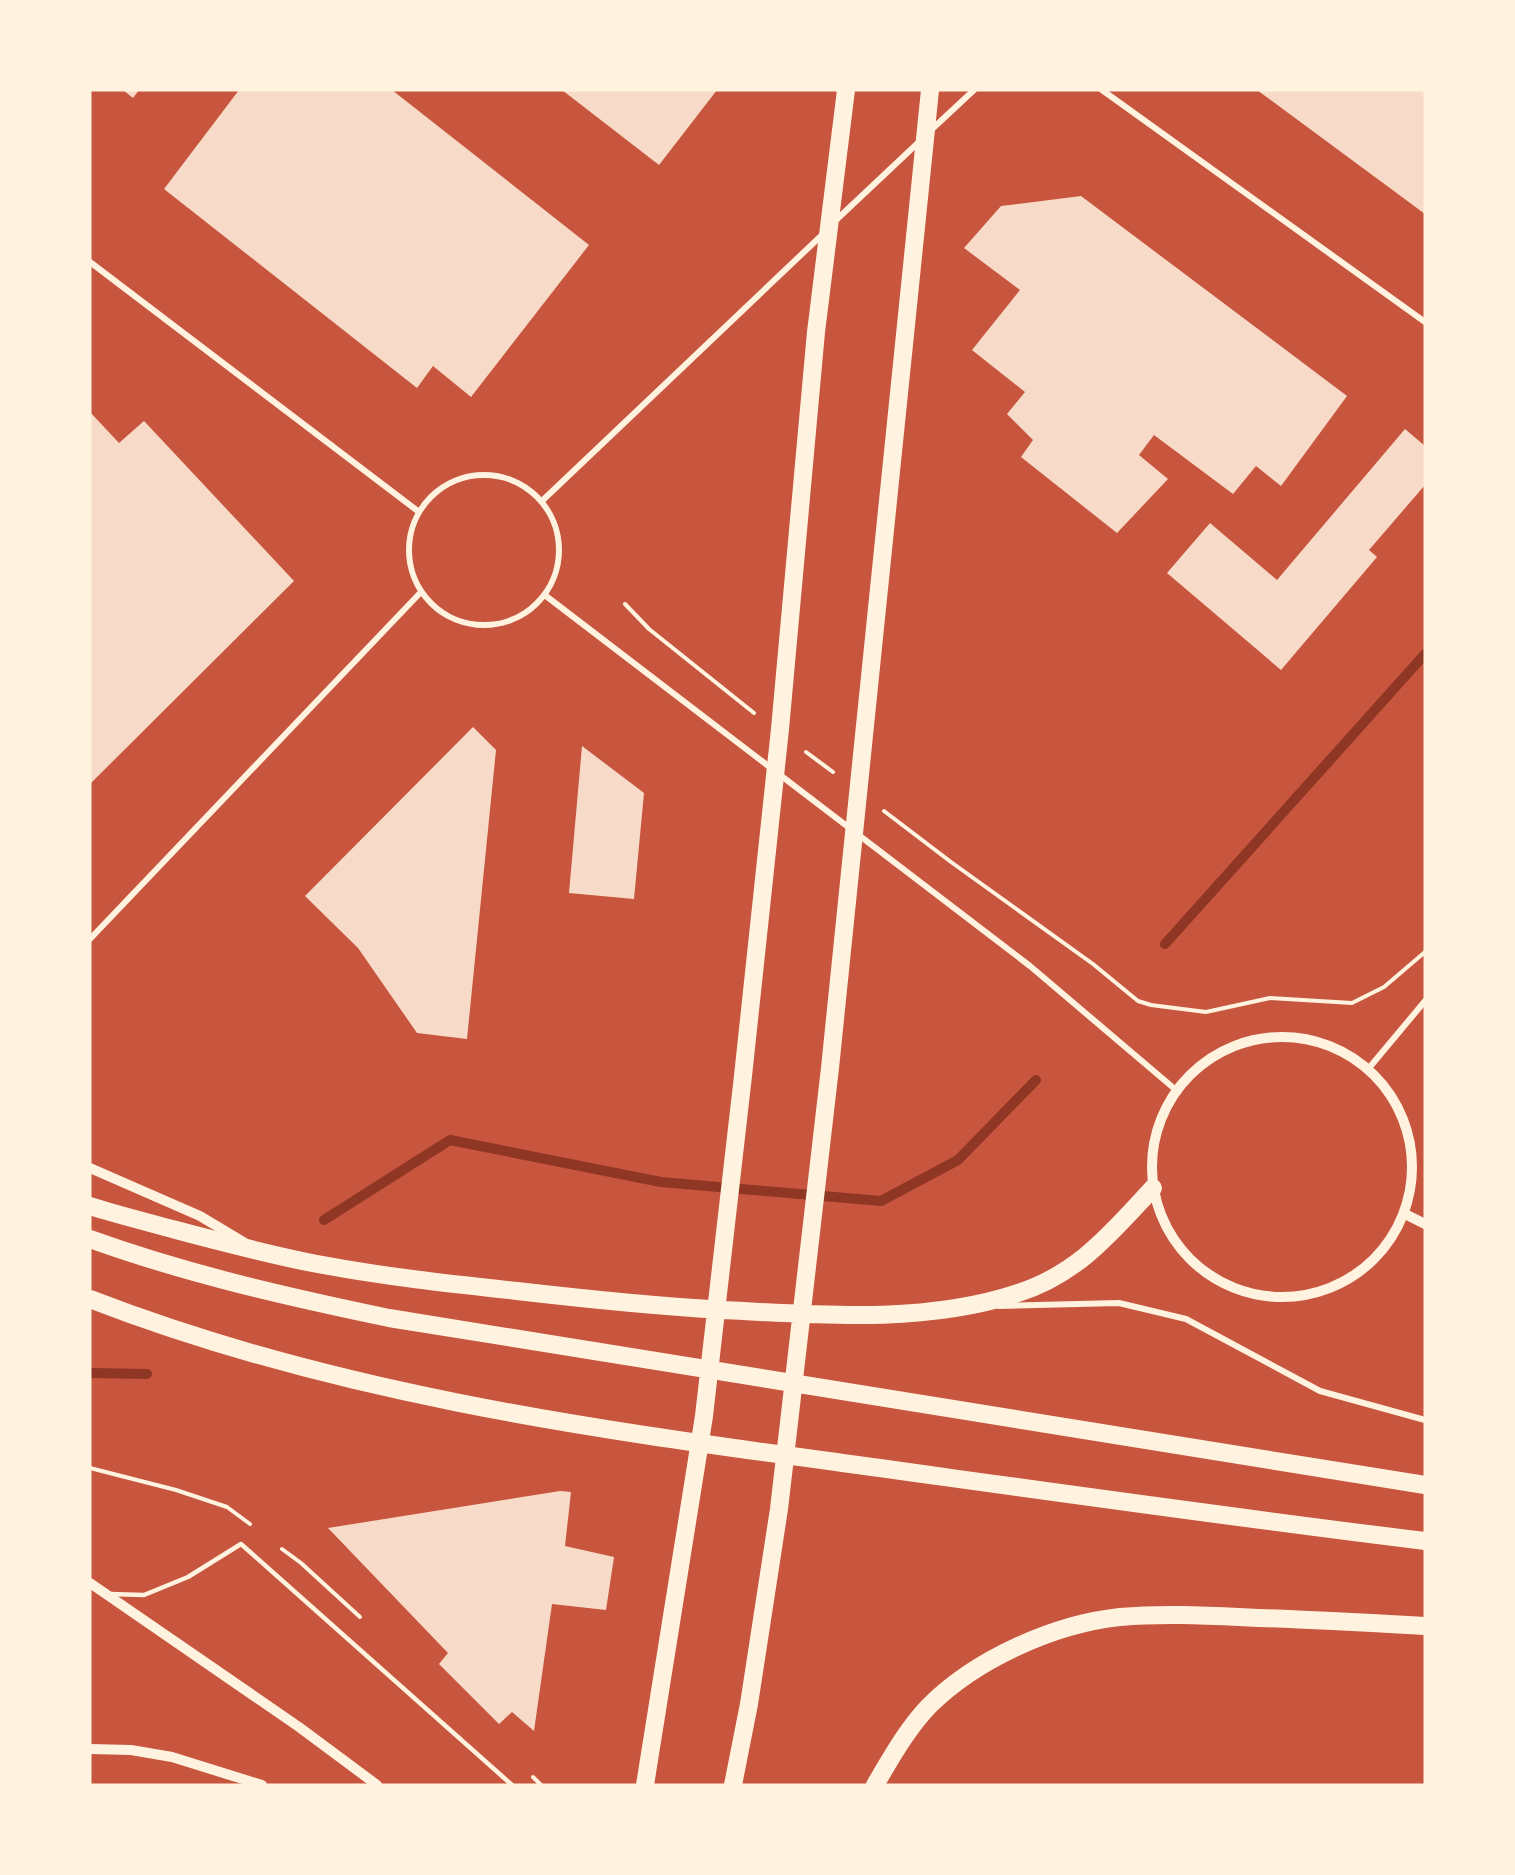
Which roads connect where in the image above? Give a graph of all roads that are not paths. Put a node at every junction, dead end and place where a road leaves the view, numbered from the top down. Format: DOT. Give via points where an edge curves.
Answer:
graph roads {
  1 [pos="846,90"];
  2 [pos="930,90"];
  3 [pos="974,90"];
  4 [pos="1102,90"];
  5 [pos="90,262"];
  6 [pos="1425,322"];
  7 [pos="543,500"];
  8 [pos="419,512"];
  9 [pos="421,592"];
  10 [pos="546,596"];
  11 [pos="90,939"];
  12 [pos="1425,1001"];
  13 [pos="1370,1068"];
  14 [pos="1176,1090"];
  15 [pos="90,1168"];
  16 [pos="1153,1188"];
  17 [pos="90,1206"];
  18 [pos="1405,1214"];
  19 [pos="1425,1224"];
  20 [pos="90,1239"];
  21 [pos="261,1252"];
  22 [pos="90,1299"];
  23 [pos="965,1307"];
  24 [pos="1425,1420"];
  25 [pos="1425,1485"];
  26 [pos="1425,1541"];
  27 [pos="90,1583"];
  28 [pos="105,1594"];
  29 [pos="1425,1626"];
  30 [pos="90,1749"];
  31 [pos="262,1785"];
  32 [pos="376,1785"];
  33 [pos="512,1785"];
  34 [pos="645,1785"];
  35 [pos="733,1785"];
  36 [pos="875,1785"];
  1 -- 34 [label="highway" via="816,332 780,729 704,1416"];
  2 -- 35 [label="highway" via="832,1044 780,1497"];
  3 -- 7 [label="street"];
  4 -- 6 [label="street"];
  5 -- 8 [label="street"];
  7 -- 8 [label="street" via="513,479 477,474 444,486"];
  7 -- 10 [label="street" via="561,547"];
  8 -- 9 [label="street" via="410,538 411,566"];
  9 -- 10 [label="street" via="448,617 483,627 519,619"];
  9 -- 11 [label="street"];
  10 -- 14 [label="street" via="1039,973"];
  12 -- 13 [label="street"];
  13 -- 14 [label="street" via="1332,1045 1290,1035 1246,1040 1207,1059"];
  13 -- 18 [label="street" via="1401,1110 1413,1162"];
  14 -- 16 [label="street" via="1160,1120 1151,1153"];
  15 -- 21 [label="street" via="200,1216"];
  16 -- 18 [label="street" via="1164,1224 1185,1256 1215,1280 1250,1295 1278,1298 1325,1291 1359,1274 1387,1248"];
  16 -- 23 [label="highway" via="1083,1260 1019,1293"];
  17 -- 21 [label="highway"];
  18 -- 19 [label="street"];
  20 -- 25 [label="highway" via="292,1298 389,1318"];
  21 -- 23 [label="highway" via="458,1284 644,1305 819,1315"];
  22 -- 26 [label="highway" via="260,1356 399,1392 528,1416 634,1435"];
  23 -- 24 [label="street" via="1119,1304 1186,1319 1320,1391"];
  27 -- 28 [label="street"];
  28 -- 32 [label="street" via="299,1727"];
  28 -- 33 [label="lane" via="144,1594 188,1577 241,1544"];
  29 -- 36 [label="highway" via="1169,1614 1117,1617 1054,1633 1015,1646 987,1662 929,1706"];
  30 -- 31 [label="street" via="172,1757"];
}
